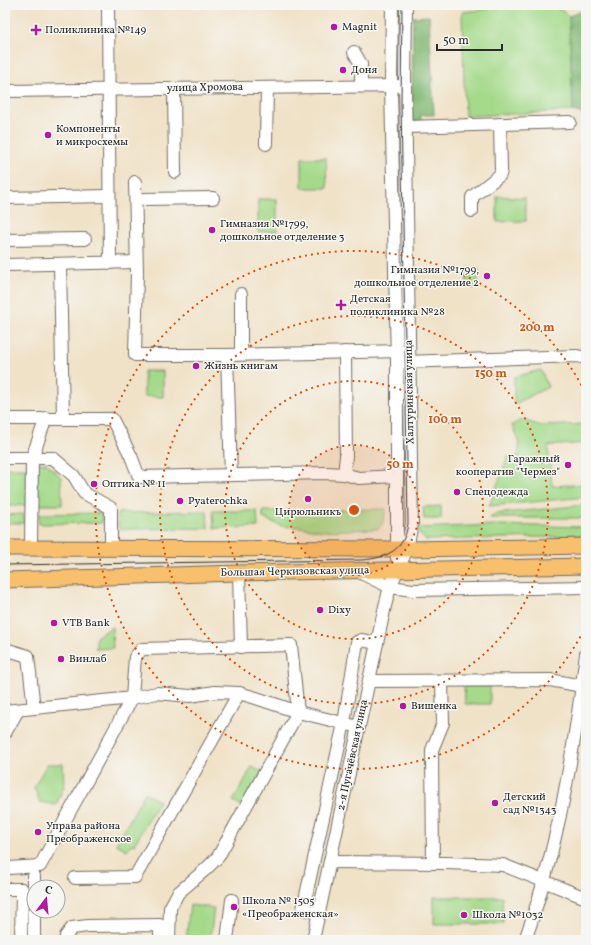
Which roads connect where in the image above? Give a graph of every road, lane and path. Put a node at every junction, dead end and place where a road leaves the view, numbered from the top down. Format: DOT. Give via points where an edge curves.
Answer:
graph roads {
  1 [pos="108,5"];
  2 [pos="392,5"];
  3 [pos="406,5"];
  4 [pos="354,52"];
  5 [pos="361,86"];
  6 [pos="391,86"];
  7 [pos="405,86"];
  8 [pos="267,88"];
  9 [pos="108,89"];
  10 [pos="174,89"];
  11 [pos="5,90"];
  12 [pos="570,122"];
  13 [pos="500,124"];
  14 [pos="406,127"];
  15 [pos="266,144"];
  16 [pos="175,172"];
  17 [pos="135,182"];
  18 [pos="109,196"];
  19 [pos="5,198"];
  20 [pos="213,198"];
  21 [pos="144,199"];
  22 [pos="472,211"];
  23 [pos="85,239"];
  24 [pos="5,240"];
  25 [pos="136,262"];
  26 [pos="110,263"];
  27 [pos="60,264"];
  28 [pos="5,265"];
  29 [pos="241,294"];
  30 [pos="345,352"];
  31 [pos="242,354"];
  32 [pos="228,355"];
  33 [pos="397,356"];
  34 [pos="410,356"];
  35 [pos="586,358"];
  36 [pos="46,418"];
  37 [pos="63,418"];
  38 [pos="5,419"];
  39 [pos="5,458"];
  40 [pos="32,458"];
  41 [pos="344,474"];
  42 [pos="231,475"];
  43 [pos="397,476"];
  44 [pos="586,546"];
  45 [pos="5,548"];
  46 [pos="31,548"];
  47 [pos="111,548"];
  48 [pos="402,549"];
  49 [pos="586,566"];
  50 [pos="396,570"];
  51 [pos="356,571"];
  52 [pos="239,573"];
  53 [pos="5,580"];
  54 [pos="390,587"];
  55 [pos="586,587"];
  56 [pos="377,643"];
  57 [pos="241,647"];
  58 [pos="5,649"];
  59 [pos="586,654"];
  60 [pos="369,681"];
  61 [pos="442,681"];
  62 [pos="582,686"];
  63 [pos="239,694"];
  64 [pos="132,698"];
  65 [pos="34,708"];
  66 [pos="18,710"];
  67 [pos="5,711"];
  68 [pos="298,712"];
  69 [pos="582,720"];
  70 [pos="344,724"];
  71 [pos="359,727"];
  72 [pos="586,729"];
  73 [pos="5,733"];
  74 [pos="330,862"];
  75 [pos="433,863"];
  76 [pos="9,868"];
  77 [pos="75,878"];
  78 [pos="544,882"];
  79 [pos="5,889"];
  80 [pos="586,898"];
  81 [pos="232,900"];
  82 [pos="319,913"];
  83 [pos="34,919"];
  84 [pos="21,940"];
  85 [pos="34,940"];
  86 [pos="66,940"];
  87 [pos="160,940"];
  88 [pos="169,940"];
  89 [pos="227,940"];
  90 [pos="313,940"];
  91 [pos="525,940"];
  1 -- 9 [label="street"];
  2 -- 6 [label="street, Халтуринская улица"];
  3 -- 7 [label="street, Халтуринская улица"];
  4 -- 5 [label="street" via="361,64"];
  5 -- 6 [label="street, улица Хромова"];
  5 -- 8 [label="street, улица Хромова"];
  6 -- 7 [label="street, улица Хромова"];
  6 -- 33 [label="street, Халтуринская улица"];
  7 -- 14 [label="street, Халтуринская улица"];
  8 -- 10 [label="street, улица Хромова"];
  8 -- 15 [label="street"];
  9 -- 10 [label="street, улица Хромова"];
  9 -- 11 [label="street, улица Хромова"];
  9 -- 18 [label="street"];
  10 -- 16 [label="street"];
  12 -- 13 [label="street"];
  13 -- 14 [label="street"];
  13 -- 22 [label="street" via="500,175 472,197"];
  14 -- 34 [label="street, Халтуринская улица"];
  17 -- 25 [label="street"];
  18 -- 19 [label="street"];
  18 -- 26 [label="street"];
  20 -- 21 [label="street"];
  23 -- 24 [label="street"];
  25 -- 26 [label="street"];
  25 -- 32 [label="street" via="135,355"];
  26 -- 27 [label="street"];
  27 -- 28 [label="street"];
  27 -- 37 [label="street"];
  29 -- 31 [label="street"];
  30 -- 31 [label="street"];
  30 -- 33 [label="street"];
  30 -- 41 [label="street"];
  31 -- 32 [label="street"];
  32 -- 42 [label="street"];
  33 -- 34 [label="street"];
  33 -- 43 [label="street, Халтуринская улица"];
  34 -- 35 [label="street"];
  34 -- 48 [label="street, Халтуринская улица" via="412,523"];
  36 -- 37 [label="street"];
  36 -- 38 [label="street"];
  36 -- 40 [label="street"];
  37 -- 42 [label="street" via="112,419 139,477"];
  39 -- 40 [label="street"];
  40 -- 46 [label="street"];
  40 -- 47 [label="street" via="53,458 74,476 84,493 111,508"];
  41 -- 42 [label="street"];
  41 -- 43 [label="street" via="358,478"];
  43 -- 48 [label="street, Халтуринская улица"];
  44 -- 48 [label="main road, Большая Черкизовская улица"];
  45 -- 46 [label="main road, Большая Черкизовская улица"];
  46 -- 47 [label="main road, Большая Черкизовская улица"];
  47 -- 48 [label="main road, Большая Черкизовская улица"];
  48 -- 50 [label="street, Халтуринская улица"];
  49 -- 50 [label="main road, Большая Черкизовская улица"];
  50 -- 51 [label="main road, Большая Черкизовская улица"];
  50 -- 54 [label="street, 2-я Пугачёвская улица"];
  51 -- 52 [label="main road, Большая Черкизовская улица"];
  51 -- 54 [label="street"];
  52 -- 53 [label="main road, Большая Черкизовская улица"];
  52 -- 57 [label="street"];
  54 -- 55 [label="street" via="413,590"];
  54 -- 56 [label="street, 2-я Пугачёвская улица"];
  56 -- 60 [label="street, 2-я Пугачёвская улица"];
  56 -- 70 [label="street" via="361,640 357,642"];
  57 -- 64 [label="street" via="142,649 135,657"];
  57 -- 68 [label="street" via="291,646"];
  58 -- 65 [label="street" via="28,656"];
  59 -- 62 [label="street"];
  60 -- 61 [label="street"];
  60 -- 71 [label="street, 2-я Пугачёвская улица"];
  61 -- 62 [label="street" via="550,680"];
  61 -- 75 [label="street" via="443,723 432,750"];
  62 -- 69 [label="street"];
  63 -- 64 [label="street" via="215,692 190,696 157,693"];
  63 -- 68 [label="street"];
  63 -- 77 [label="street" via="135,878"];
  64 -- 65 [label="street"];
  64 -- 76 [label="street" via="40,866"];
  65 -- 66 [label="street"];
  66 -- 67 [label="street"];
  66 -- 73 [label="street"];
  68 -- 70 [label="street"];
  68 -- 88 [label="street" via="218,857 178,893 170,908"];
  69 -- 72 [label="street"];
  69 -- 78 [label="street"];
  70 -- 71 [label="street"];
  70 -- 82 [label="street" via="303,910"];
  71 -- 74 [label="street, 2-я Пугачёвская улица"];
  74 -- 75 [label="street"];
  74 -- 82 [label="street, 2-я Пугачёвская улица"];
  75 -- 78 [label="street" via="503,865"];
  78 -- 80 [label="street"];
  78 -- 91 [label="street"];
  79 -- 84 [label="street" via="22,889"];
  81 -- 89 [label="street"];
  82 -- 90 [label="street, 2-я Пугачёвская улица"];
  83 -- 85 [label="street"];
  86 -- 87 [label="street" via="72,928 160,925"];
}
